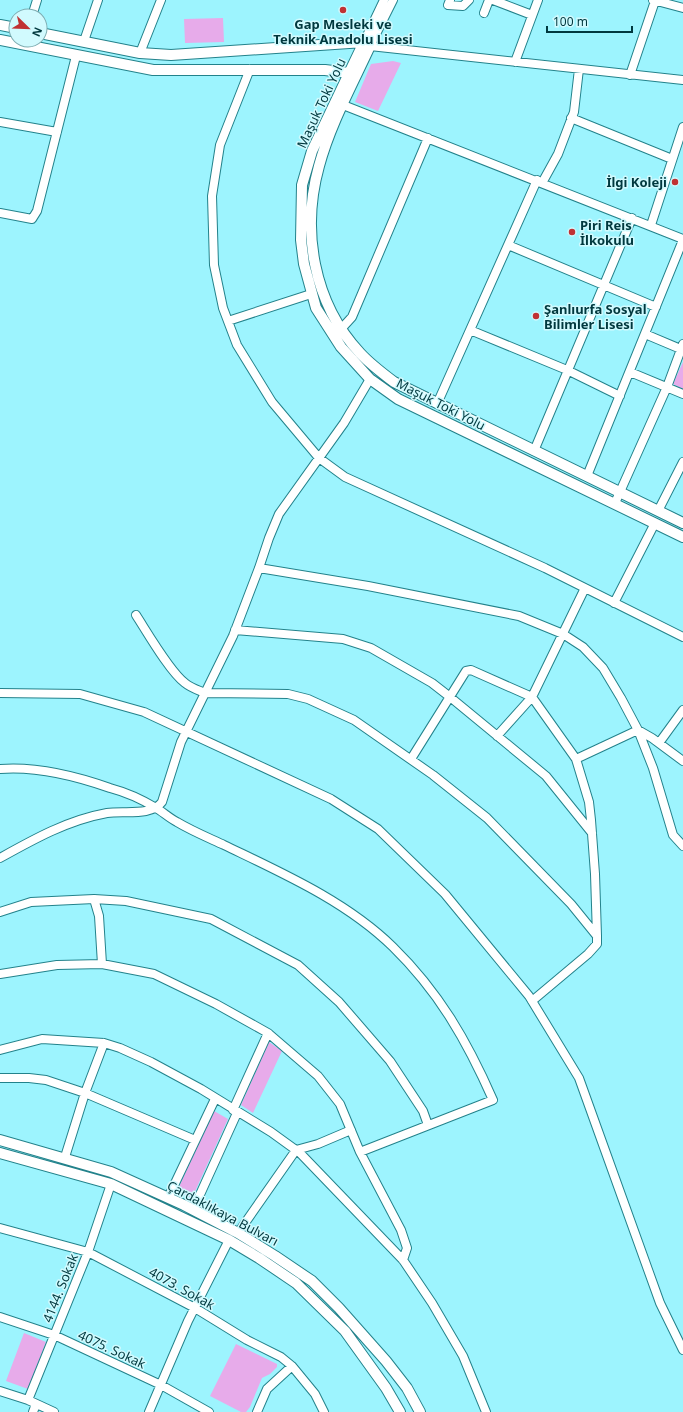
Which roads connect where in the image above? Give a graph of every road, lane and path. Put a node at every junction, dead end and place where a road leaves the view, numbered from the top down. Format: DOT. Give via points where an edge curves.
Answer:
graph roads {
  1 [pos="98,0"];
  2 [pos="161,0"];
  3 [pos="384,0"];
  4 [pos="393,0"];
  5 [pos="450,0"];
  6 [pos="469,0"];
  7 [pos="489,0"];
  8 [pos="492,0"];
  9 [pos="538,0"];
  10 [pos="654,0"];
  11 [pos="682,5"];
  12 [pos="484,13"];
  13 [pos="532,15"];
  14 [pos="48,34"];
  15 [pos="84,41"];
  16 [pos="2,43"];
  17 [pos="367,44"];
  18 [pos="140,53"];
  19 [pos="76,56"];
  20 [pos="514,62"];
  21 [pos="250,69"];
  22 [pos="579,69"];
  23 [pos="359,70"];
  24 [pos="349,73"];
  25 [pos="630,75"];
  26 [pos="683,80"];
  27 [pos="340,104"];
  28 [pos="571,118"];
  29 [pos="0,122"];
  30 [pos="683,127"];
  31 [pos="57,132"];
  32 [pos="428,138"];
  33 [pos="672,159"];
  34 [pos="539,181"];
  35 [pos="0,213"];
  36 [pos="632,218"];
  37 [pos="651,225"];
  38 [pos="683,240"];
  39 [pos="508,245"];
  40 [pos="604,285"];
  41 [pos="311,294"];
  42 [pos="656,307"];
  43 [pos="228,321"];
  44 [pos="341,329"];
  45 [pos="470,330"];
  46 [pos="645,334"];
  47 [pos="682,347"];
  48 [pos="567,370"];
  49 [pos="630,372"];
  50 [pos="370,379"];
  51 [pos="667,387"];
  52 [pos="683,394"];
  53 [pos="620,396"];
  54 [pos="438,404"];
  55 [pos="534,451"];
  56 [pos="320,458"];
  57 [pos="683,462"];
  58 [pos="587,476"];
  59 [pos="679,480"];
  60 [pos="620,492"];
  61 [pos="615,503"];
  62 [pos="658,511"];
  63 [pos="654,523"];
  64 [pos="683,523"];
  65 [pos="683,537"];
  66 [pos="259,568"];
  67 [pos="585,588"];
  68 [pos="614,603"];
  69 [pos="136,614"];
  70 [pos="235,630"];
  71 [pos="563,634"];
  72 [pos="683,637"];
  73 [pos="0,693"];
  74 [pos="205,693"];
  75 [pos="450,697"];
  76 [pos="532,697"];
  77 [pos="683,710"];
  78 [pos="638,730"];
  79 [pos="186,731"];
  80 [pos="497,736"];
  81 [pos="660,743"];
  82 [pos="411,759"];
  83 [pos="576,759"];
  84 [pos="683,761"];
  85 [pos="0,769"];
  86 [pos="156,808"];
  87 [pos="592,833"];
  88 [pos="683,846"];
  89 [pos="0,858"];
  90 [pos="94,899"];
  91 [pos="0,912"];
  92 [pos="596,936"];
  93 [pos="102,964"];
  94 [pos="0,974"];
  95 [pos="532,1001"];
  96 [pos="268,1033"];
  97 [pos="104,1043"];
  98 [pos="0,1050"];
  99 [pos="0,1078"];
  100 [pos="85,1093"];
  101 [pos="215,1098"];
  102 [pos="235,1111"];
  103 [pos="428,1125"];
  104 [pos="351,1130"];
  105 [pos="0,1140"];
  106 [pos="195,1140"];
  107 [pos="296,1150"];
  108 [pos="360,1152"];
  109 [pos="0,1153"];
  110 [pos="66,1158"];
  111 [pos="111,1184"];
  112 [pos="168,1198"];
  113 [pos="193,1210"];
  114 [pos="0,1228"];
  115 [pos="238,1233"];
  116 [pos="229,1240"];
  117 [pos="88,1252"];
  118 [pos="403,1260"];
  119 [pos="195,1308"];
  120 [pos="0,1317"];
  121 [pos="54,1335"];
  122 [pos="683,1350"];
  123 [pos="292,1366"];
  124 [pos="161,1385"];
  125 [pos="0,1391"];
  126 [pos="32,1402"];
  127 [pos="44,1410"];
  128 [pos="32,1412"];
  129 [pos="54,1412"];
  130 [pos="149,1412"];
  131 [pos="209,1412"];
  132 [pos="257,1412"];
  133 [pos="324,1412"];
  134 [pos="400,1412"];
  135 [pos="420,1412"];
  136 [pos="486,1412"];
  1 -- 15 [label="street"];
  2 -- 18 [label="street"];
  3 -- 17 [label="street, Maşuk Toki Yolu"];
  4 -- 17 [label="street, Maşuk Toki Yolu"];
  5 -- 6 [label="street" via="448,5 463,6"];
  7 -- 12 [label="street"];
  8 -- 13 [label="street"];
  9 -- 13 [label="street"];
  10 -- 11 [label="street"];
  10 -- 25 [label="street"];
  13 -- 20 [label="street"];
  14 -- 15 [label="main road"];
  15 -- 18 [label="main road"];
  16 -- 19 [label="main road"];
  17 -- 18 [label="main road" via="208,53"];
  17 -- 20 [label="street"];
  17 -- 23 [label="main road"];
  17 -- 24 [label="main road, Maşuk Toki Yolu"];
  19 -- 21 [label="main road" via="153,70"];
  19 -- 31 [label="street"];
  20 -- 22 [label="street"];
  21 -- 24 [label="main road" via="325,70"];
  21 -- 43 [label="street" via="220,145 212,196 214,265"];
  22 -- 25 [label="street"];
  22 -- 28 [label="street"];
  23 -- 24 [label="main road"];
  23 -- 27 [label="main road"];
  24 -- 27 [label="main road, Maşuk Toki Yolu"];
  25 -- 26 [label="street"];
  27 -- 32 [label="street"];
  27 -- 41 [label="main road, Maşuk Toki Yolu" via="312,151 302,185 301,240"];
  27 -- 44 [label="main road" via="319,165 310,230 315,266 324,296"];
  28 -- 33 [label="street"];
  28 -- 34 [label="street" via="558,154"];
  29 -- 31 [label="street"];
  30 -- 33 [label="street"];
  31 -- 35 [label="street" via="37,211 32,219"];
  32 -- 34 [label="street"];
  32 -- 44 [label="street" via="352,317"];
  33 -- 37 [label="street"];
  34 -- 36 [label="street"];
  34 -- 39 [label="street"];
  36 -- 37 [label="street"];
  36 -- 40 [label="street"];
  37 -- 38 [label="street"];
  38 -- 42 [label="street"];
  39 -- 40 [label="street"];
  39 -- 45 [label="street"];
  40 -- 42 [label="street"];
  40 -- 48 [label="street"];
  41 -- 43 [label="street"];
  41 -- 50 [label="main road, Maşuk Toki Yolu" via="316,308 341,347"];
  42 -- 46 [label="street"];
  43 -- 56 [label="street" via="237,345 272,402"];
  44 -- 54 [label="main road" via="359,353 394,382"];
  45 -- 48 [label="street"];
  45 -- 54 [label="street"];
  46 -- 47 [label="street"];
  46 -- 49 [label="street"];
  47 -- 51 [label="street"];
  48 -- 53 [label="street"];
  48 -- 55 [label="street"];
  49 -- 51 [label="street"];
  49 -- 53 [label="street"];
  50 -- 56 [label="street"];
  50 -- 61 [label="main road, Maşuk Toki Yolu" via="398,399"];
  51 -- 52 [label="street"];
  51 -- 60 [label="street"];
  53 -- 58 [label="street"];
  54 -- 55 [label="main road"];
  55 -- 58 [label="main road"];
  56 -- 66 [label="street" via="279,514"];
  56 -- 67 [label="street" via="362,486"];
  57 -- 59 [label="street"];
  58 -- 60 [label="main road"];
  59 -- 62 [label="street"];
  60 -- 61 [label="street"];
  60 -- 62 [label="main road"];
  61 -- 63 [label="main road, Maşuk Toki Yolu"];
  62 -- 64 [label="main road"];
  63 -- 65 [label="main road, Maşuk Toki Yolu"];
  63 -- 68 [label="street"];
  66 -- 70 [label="street"];
  66 -- 71 [label="street" via="512,614"];
  67 -- 68 [label="street"];
  67 -- 71 [label="street"];
  68 -- 72 [label="street"];
  69 -- 74 [label="street" via="184,683"];
  70 -- 74 [label="street"];
  70 -- 75 [label="street" via="356,642 432,683"];
  71 -- 76 [label="street"];
  71 -- 78 [label="street" via="583,646 603,668"];
  73 -- 79 [label="street" via="80,694 144,712"];
  74 -- 79 [label="street"];
  74 -- 82 [label="street" via="288,694 308,699 354,720"];
  75 -- 76 [label="street" via="466,671 471,670"];
  75 -- 80 [label="street"];
  75 -- 82 [label="street"];
  76 -- 80 [label="street"];
  76 -- 83 [label="street"];
  77 -- 81 [label="street"];
  78 -- 81 [label="street"];
  78 -- 83 [label="street"];
  78 -- 88 [label="street" via="653,768 673,835"];
  79 -- 86 [label="street" via="162,802"];
  79 -- 95 [label="street" via="332,799 378,829 445,894"];
  80 -- 87 [label="street" via="546,776"];
  81 -- 84 [label="street"];
  82 -- 92 [label="street" via="487,818 571,904"];
  83 -- 87 [label="street" via="589,802"];
  85 -- 86 [label="street" via="36,770 73,777 112,788"];
  86 -- 89 [label="street" via="109,812 66,824"];
  86 -- 103 [label="street" via="176,822 328,899 366,923 418,974 441,1002 474,1056 493,1100"];
  87 -- 92 [label="street" via="596,874"];
  90 -- 91 [label="street" via="31,902"];
  90 -- 93 [label="street" via="99,916"];
  90 -- 103 [label="street" via="126,901 211,919 298,965 339,1002 390,1061 423,1111"];
  92 -- 95 [label="street" via="597,944 588,954"];
  93 -- 94 [label="street" via="57,965"];
  93 -- 96 [label="street" via="154,974"];
  95 -- 122 [label="street" via="579,1078 660,1303"];
  96 -- 102 [label="street"];
  96 -- 104 [label="street" via="318,1076 340,1104"];
  97 -- 98 [label="street" via="42,1039"];
  97 -- 100 [label="street"];
  97 -- 101 [label="street" via="151,1062"];
  99 -- 100 [label="street" via="46,1080"];
  100 -- 106 [label="street"];
  100 -- 110 [label="street"];
  101 -- 102 [label="street"];
  101 -- 106 [label="street"];
  102 -- 107 [label="street"];
  102 -- 113 [label="street"];
  103 -- 108 [label="street"];
  104 -- 107 [label="street"];
  104 -- 108 [label="street"];
  105 -- 110 [label="main road, Çardaklıkaya Bulvarı"];
  106 -- 112 [label="street"];
  107 -- 115 [label="street"];
  107 -- 118 [label="street"];
  108 -- 118 [label="street" via="401,1230 407,1248"];
  109 -- 111 [label="main road, Çardaklıkaya Bulvarı"];
  110 -- 112 [label="main road, Çardaklıkaya Bulvarı" via="111,1172"];
  111 -- 116 [label="main road, Çardaklıkaya Bulvarı"];
  111 -- 117 [label="street, 4144. Sokak"];
  112 -- 113 [label="main road, Çardaklıkaya Bulvarı"];
  113 -- 115 [label="main road, Çardaklıkaya Bulvarı"];
  114 -- 117 [label="street, 4073. Sokak"];
  115 -- 135 [label="main road, Çardaklıkaya Bulvarı" via="312,1281 386,1361 407,1388"];
  116 -- 119 [label="street"];
  116 -- 134 [label="main road, Çardaklıkaya Bulvarı" via="296,1283 345,1331"];
  117 -- 119 [label="street, 4073. Sokak"];
  117 -- 121 [label="street, 4144. Sokak"];
  118 -- 136 [label="street" via="463,1356"];
  119 -- 123 [label="street, 4073. Sokak" via="247,1340 281,1357"];
  119 -- 124 [label="street"];
  120 -- 121 [label="street, 4075. Sokak"];
  121 -- 124 [label="street, 4075. Sokak"];
  121 -- 126 [label="street, 4144. Sokak"];
  123 -- 132 [label="street" via="267,1389"];
  123 -- 133 [label="street, 4073. Sokak" via="315,1394"];
  124 -- 130 [label="street"];
  124 -- 131 [label="street, 4075. Sokak"];
  125 -- 126 [label="street"];
  126 -- 127 [label="street"];
  126 -- 128 [label="street, 4144. Sokak"];
  127 -- 129 [label="street"];
}
